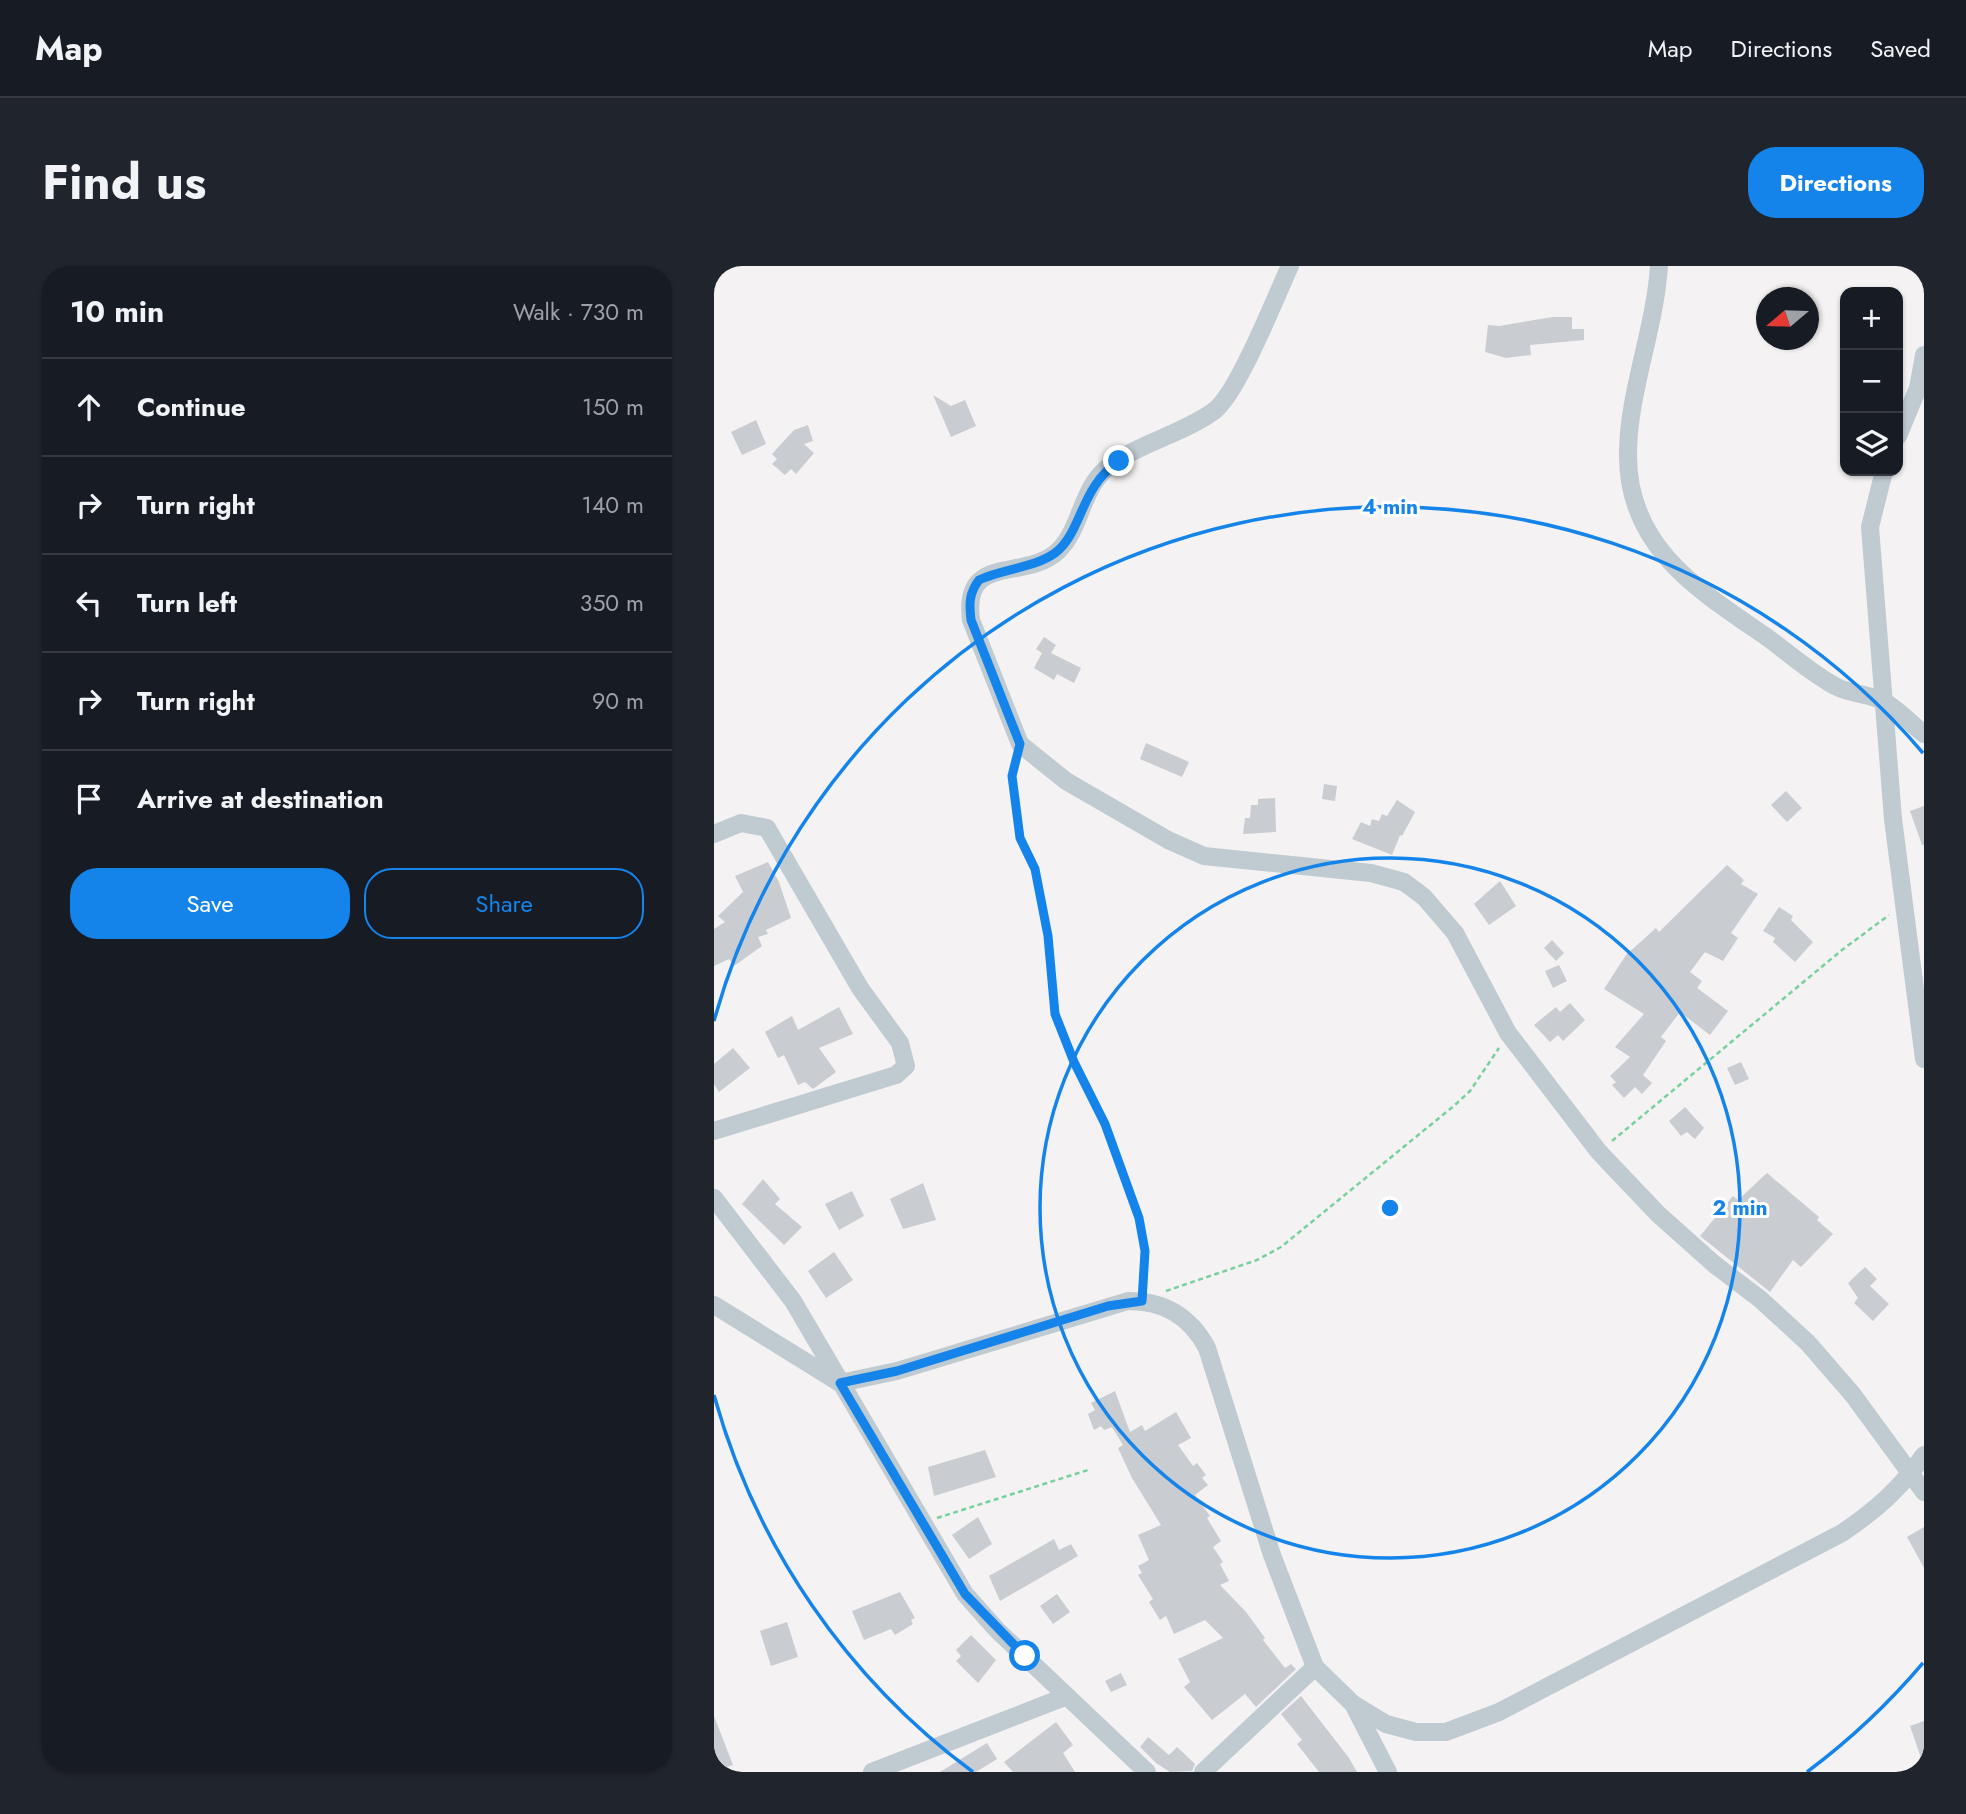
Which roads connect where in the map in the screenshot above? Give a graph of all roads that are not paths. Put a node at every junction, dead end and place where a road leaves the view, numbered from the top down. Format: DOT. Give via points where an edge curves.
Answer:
graph roads {
  1 [pos="1290,266"];
  2 [pos="1659,266"];
  3 [pos="1924,355"];
  4 [pos="1903,424"];
  5 [pos="1883,476"];
  6 [pos="1884,701"];
  7 [pos="1924,734"];
  8 [pos="714,834"];
  9 [pos="1924,1059"];
  10 [pos="714,1131"];
  11 [pos="714,1198"];
  12 [pos="714,1305"];
  13 [pos="840,1383"];
  14 [pos="1924,1455"];
  15 [pos="1911,1474"];
  16 [pos="1924,1492"];
  17 [pos="1315,1667"];
  18 [pos="1067,1696"];
  19 [pos="1353,1704"];
  20 [pos="894,1768"];
  21 [pos="872,1772"];
  22 [pos="1147,1772"];
  23 [pos="1203,1772"];
  24 [pos="1388,1772"];
  1 -- 15 [label="street" via="1222,403 1105,470 1056,552 993,573 972,589 971,620 1020,744 1066,781 1168,841 1204,856 1371,873 1404,883 1424,897 1455,933 1508,1033 1599,1152 1658,1214 1808,1343"];
  2 -- 6 [label="street" via="1628,453 1631,484 1643,523 1663,557 1690,584 1837,687"];
  3 -- 4 [label="street" via="1918,388"];
  5 -- 6 [label="street" via="1870,527"];
  6 -- 7 [label="street"];
  6 -- 9 [label="street" via="1893,819"];
  8 -- 10 [label="street" via="741,823 767,828 860,988 900,1043 906,1066 896,1075"];
  11 -- 13 [label="street" via="793,1301"];
  12 -- 13 [label="street"];
  13 -- 17 [label="street" via="897,1371 1108,1306 1142,1301 1170,1309 1198,1330 1207,1348 1272,1555"];
  13 -- 18 [label="street" via="965,1594"];
  14 -- 15 [label="street"];
  15 -- 16 [label="street"];
  15 -- 19 [label="street" via="1875,1511 1842,1533 1499,1712 1446,1732 1416,1732 1387,1724"];
  17 -- 19 [label="street"];
  17 -- 23 [label="street"];
  18 -- 20 [label="street"];
  18 -- 22 [label="street"];
  19 -- 24 [label="street"];
  20 -- 21 [label="street"];
}
